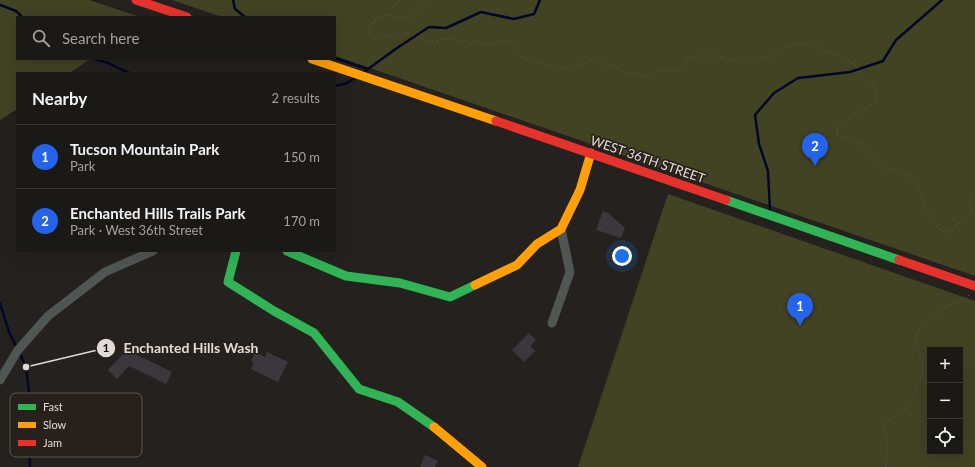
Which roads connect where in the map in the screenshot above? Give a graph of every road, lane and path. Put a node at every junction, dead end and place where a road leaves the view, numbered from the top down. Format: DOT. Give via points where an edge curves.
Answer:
graph roads {
  1 [pos="136,0"];
  2 [pos="399,0"];
  3 [pos="429,0"];
  4 [pos="387,15"];
  5 [pos="184,16"];
  6 [pos="315,60"];
  7 [pos="591,153"];
  8 [pos="975,192"];
  9 [pos="561,229"];
  10 [pos="151,252"];
  11 [pos="236,252"];
  12 [pos="289,252"];
  13 [pos="972,289"];
  14 [pos="552,323"];
  15 [pos="0,380"];
  16 [pos="482,467"];
  17 [pos="886,467"];
  1 -- 5 [label="street"];
  2 -- 4 [label="path"];
  3 -- 4 [label="path" via="415,10 410,19"];
  4 -- 8 [label="path" via="380,17 371,25 369,35 374,38 395,37 408,33 430,42 450,38 470,44 475,41 482,44 509,42 524,58 551,67 570,68 594,59 605,65 611,64 622,72 642,76 668,69 678,72 691,56 711,55 751,62 771,57 786,47 811,44 857,66 862,79 872,83 878,92 874,103 840,124 837,135 860,143 886,170 899,170 914,179 938,228 944,233 952,232 969,216 972,210 970,199"];
  6 -- 7 [label="street, WEST 36TH STREET"];
  7 -- 9 [label="street" via="580,190"];
  7 -- 13 [label="street, WEST 36TH STREET"];
  9 -- 12 [label="street" via="538,244 517,265 450,297 400,283 346,276"];
  9 -- 14 [label="street" via="570,272"];
  10 -- 15 [label="street" via="105,272 48,316 18,350"];
  11 -- 16 [label="street" via="228,282 314,333 360,389 398,402 437,429"];
  13 -- 17 [label="path" via="968,297 960,299 920,327 916,336 917,350 924,369 909,406 884,426 888,450"];
}
